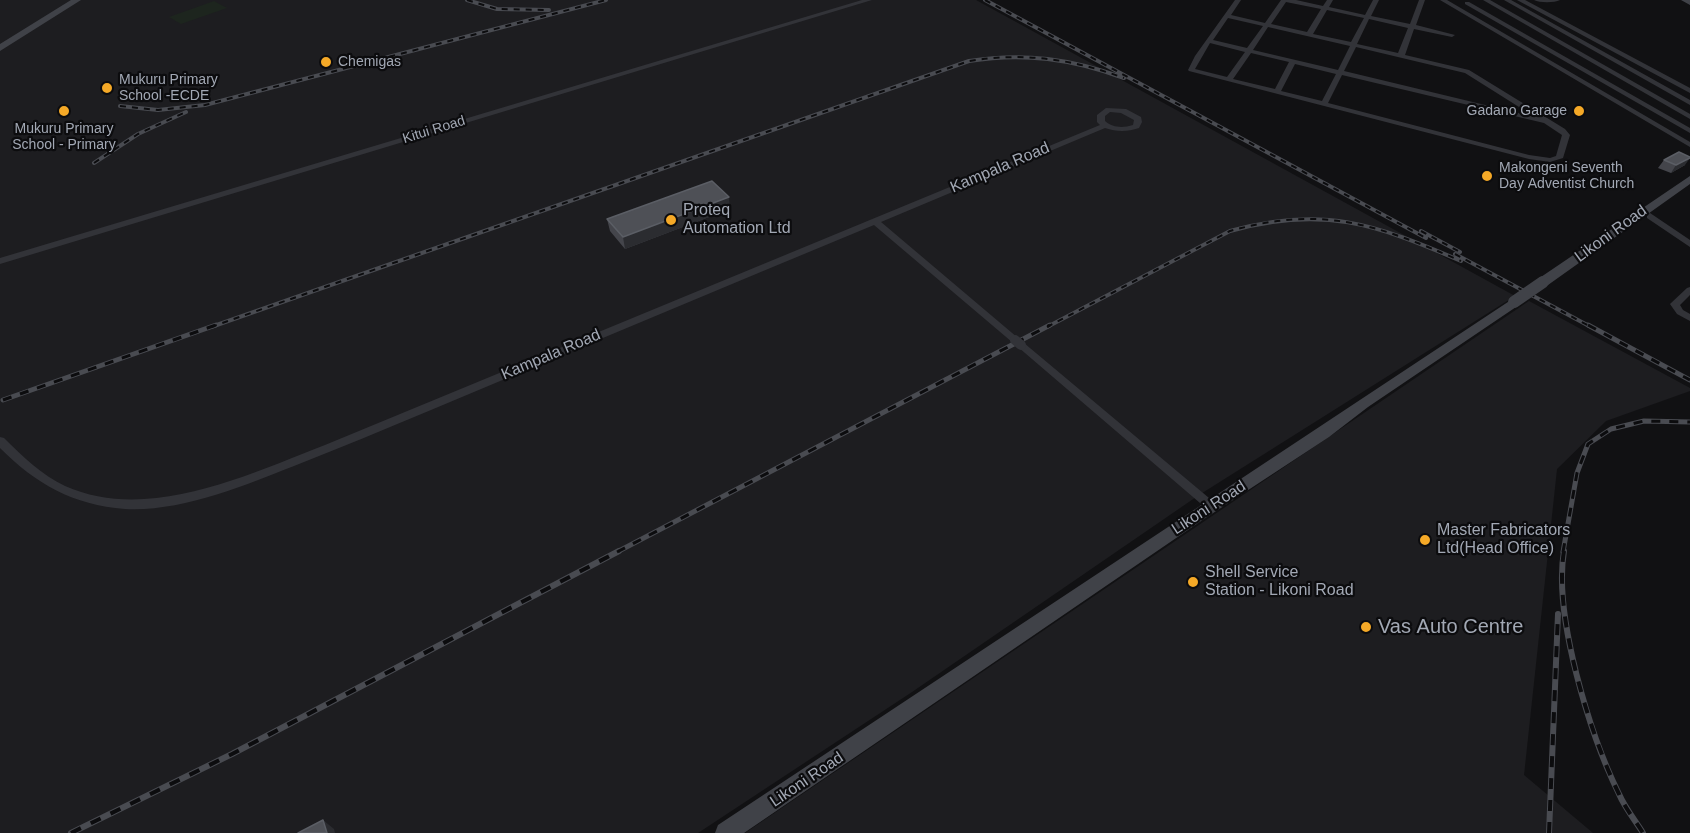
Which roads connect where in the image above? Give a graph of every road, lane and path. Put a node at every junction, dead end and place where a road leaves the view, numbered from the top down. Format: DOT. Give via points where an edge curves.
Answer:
graph roads {
  1 [pos="66,0"];
  2 [pos="77,0"];
  3 [pos="869,0"];
  4 [pos="1238,0"];
  5 [pos="1285,0"];
  6 [pos="1330,0"];
  7 [pos="1376,0"];
  8 [pos="1412,0"];
  9 [pos="1443,0"];
  10 [pos="1486,0"];
  11 [pos="1507,0"];
  12 [pos="1521,0"];
  13 [pos="1537,0"];
  14 [pos="1557,0"];
  15 [pos="1685,0"];
  16 [pos="1422,1"];
  17 [pos="1468,1"];
  18 [pos="1690,2"];
  19 [pos="1325,8"];
  20 [pos="1458,9"];
  21 [pos="1228,16"];
  22 [pos="1367,18"];
  23 [pos="1268,24"];
  24 [pos="1411,28"];
  25 [pos="1309,34"];
  26 [pos="1452,35"];
  27 [pos="0,41"];
  28 [pos="1209,41"];
  29 [pos="1353,44"];
  30 [pos="0,48"];
  31 [pos="1248,51"];
  32 [pos="1401,55"];
  33 [pos="1293,62"];
  34 [pos="1338,73"];
  35 [pos="1229,80"];
  36 [pos="1690,91"];
  37 [pos="1277,92"];
  38 [pos="1690,103"];
  39 [pos="1324,104"];
  40 [pos="1690,117"];
  41 [pos="1550,123"];
  42 [pos="1104,126"];
  43 [pos="1690,131"];
  44 [pos="1690,145"];
  45 [pos="1690,179"];
  46 [pos="1690,188"];
  47 [pos="1650,216"];
  48 [pos="874,220"];
  49 [pos="1690,244"];
  50 [pos="0,261"];
  51 [pos="1545,283"];
  52 [pos="1690,290"];
  53 [pos="1516,303"];
  54 [pos="1690,318"];
  55 [pos="0,441"];
  56 [pos="1211,506"];
  57 [pos="957,681"];
  58 [pos="726,833"];
  59 [pos="737,833"];
  1 -- 27 [label="street"];
  2 -- 30 [label="street"];
  3 -- 50 [label="street, Kitui Road"];
  4 -- 21 [label="street"];
  5 -- 19 [label="street"];
  5 -- 23 [label="street"];
  6 -- 19 [label="street"];
  7 -- 22 [label="street"];
  8 -- 16 [label="street"];
  9 -- 20 [label="street"];
  10 -- 40 [label="street"];
  11 -- 38 [label="street"];
  12 -- 36 [label="street"];
  13 -- 14 [label="street"];
  15 -- 18 [label="street"];
  16 -- 24 [label="street"];
  17 -- 20 [label="street"];
  17 -- 43 [label="street"];
  19 -- 22 [label="street"];
  19 -- 25 [label="street"];
  20 -- 44 [label="street"];
  21 -- 23 [label="street"];
  21 -- 28 [label="street"];
  22 -- 24 [label="street"];
  22 -- 29 [label="street"];
  23 -- 25 [label="street"];
  23 -- 31 [label="street"];
  24 -- 26 [label="street"];
  24 -- 32 [label="street"];
  25 -- 29 [label="street"];
  28 -- 31 [label="street"];
  28 -- 35 [label="street" via="1191,70"];
  29 -- 32 [label="street"];
  29 -- 34 [label="street"];
  31 -- 33 [label="street"];
  31 -- 35 [label="street"];
  32 -- 41 [label="street" via="1471,73"];
  33 -- 34 [label="street"];
  33 -- 37 [label="street"];
  34 -- 39 [label="street"];
  34 -- 41 [label="street"];
  35 -- 37 [label="street"];
  37 -- 39 [label="street"];
  39 -- 41 [label="street" via="1529,157 1557,160 1566,135"];
  42 -- 42 [label="street" via="1101,115 1109,110 1129,112 1138,122 1126,129"];
  42 -- 48 [label="street, Kampala Road"];
  45 -- 51 [label="street, Likoni Road"];
  46 -- 47 [label="street, Likoni Road"];
  47 -- 49 [label="street"];
  47 -- 51 [label="street, Likoni Road"];
  48 -- 55 [label="street, Kampala Road" via="329,448 200,494 136,504 78,496 60,489 20,461"];
  48 -- 56 [label="street"];
  51 -- 53 [label="street, Likoni Road, bridge"];
  52 -- 54 [label="street" via="1675,304"];
  53 -- 56 [label="street, Likoni Road"];
  53 -- 57 [label="street, Likoni Road"];
  56 -- 57 [label="street, Likoni Road"];
  57 -- 58 [label="street, Likoni Road"];
  57 -- 59 [label="street, Likoni Road"];
}
